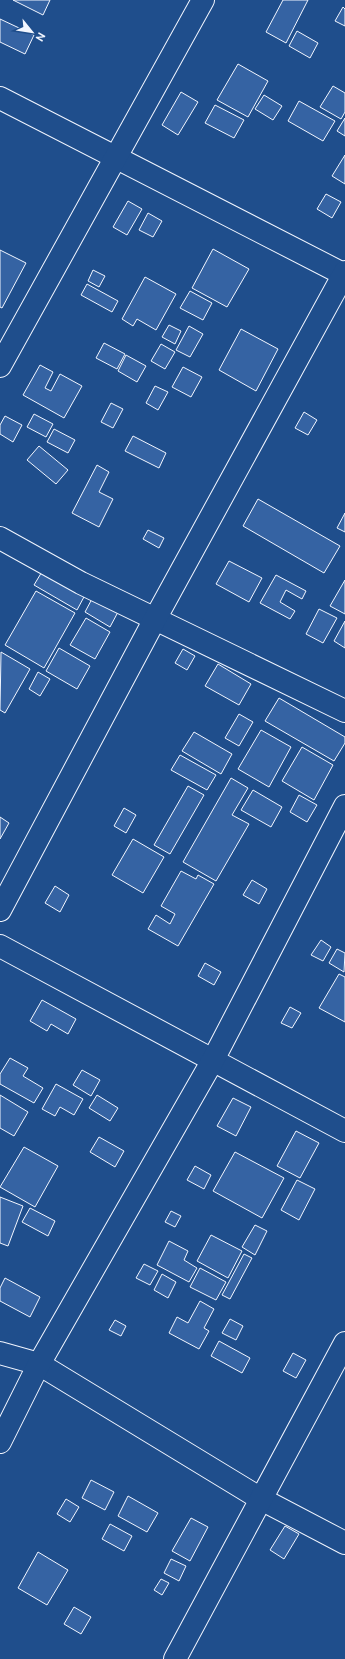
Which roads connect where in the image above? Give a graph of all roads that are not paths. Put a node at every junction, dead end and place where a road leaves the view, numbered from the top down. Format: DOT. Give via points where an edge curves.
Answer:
graph roads {
  1 [pos="203,0"];
  2 [pos="0,98"];
  3 [pos="115,156"];
  4 [pos="345,274"];
  5 [pos="0,366"];
  6 [pos="0,538"];
  7 [pos="155,619"];
  8 [pos="345,711"];
  9 [pos="345,806"];
  10 [pos="0,910"];
  11 [pos="0,946"];
  12 [pos="213,1060"];
  13 [pos="345,1131"];
  14 [pos="345,1343"];
  15 [pos="0,1353"];
  16 [pos="39,1364"];
  17 [pos="0,1442"];
  18 [pos="261,1499"];
  19 [pos="345,1542"];
  20 [pos="175,1659"];
  1 -- 3 [label="street"];
  2 -- 3 [label="street"];
  3 -- 4 [label="street"];
  3 -- 5 [label="street"];
  4 -- 7 [label="street"];
  6 -- 7 [label="street" via="81,584"];
  7 -- 8 [label="street"];
  7 -- 10 [label="street"];
  9 -- 12 [label="street"];
  11 -- 12 [label="street"];
  12 -- 13 [label="street"];
  12 -- 16 [label="street"];
  14 -- 18 [label="street"];
  15 -- 16 [label="street"];
  16 -- 17 [label="street"];
  16 -- 18 [label="street"];
  18 -- 19 [label="street"];
  18 -- 20 [label="street"];
}
